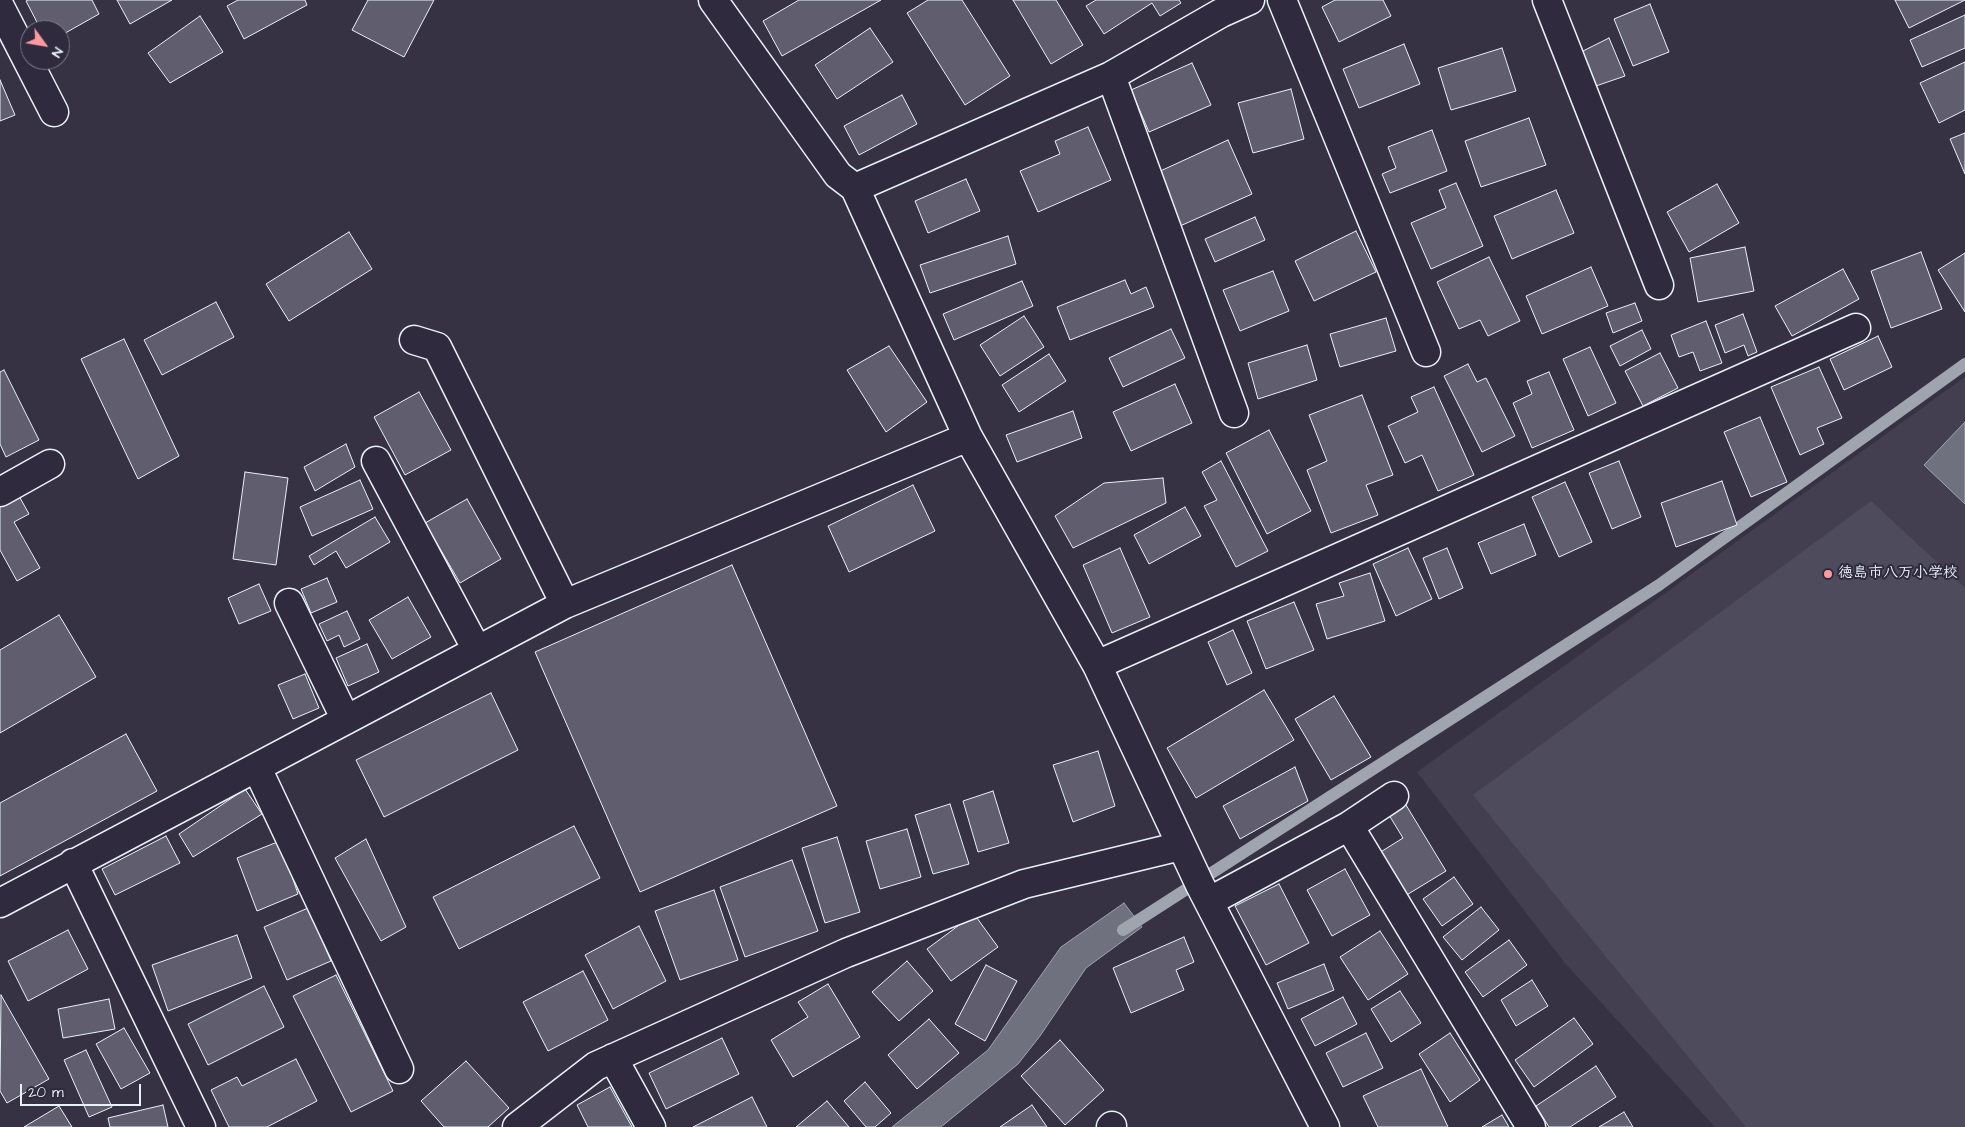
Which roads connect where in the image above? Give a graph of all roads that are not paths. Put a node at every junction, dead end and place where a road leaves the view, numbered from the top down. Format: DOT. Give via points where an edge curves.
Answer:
graph roads {
  1 [pos="713,0"];
  2 [pos="1250,0"];
  3 [pos="1282,0"];
  4 [pos="1547,0"];
  5 [pos="1216,6"];
  6 [pos="0,7"];
  7 [pos="1111,76"];
  8 [pos="54,112"];
  9 [pos="855,188"];
  10 [pos="1660,286"];
  11 [pos="1856,328"];
  12 [pos="414,340"];
  13 [pos="1426,352"];
  14 [pos="1234,413"];
  15 [pos="968,437"];
  16 [pos="376,461"];
  17 [pos="50,464"];
  18 [pos="0,492"];
  19 [pos="290,603"];
  20 [pos="565,604"];
  21 [pos="477,650"];
  22 [pos="1097,665"];
  23 [pos="346,720"];
  24 [pos="257,768"];
  25 [pos="1394,796"];
  26 [pos="1349,826"];
  27 [pos="1181,846"];
  28 [pos="74,863"];
  29 [pos="1210,901"];
  30 [pos="0,903"];
  31 [pos="613,1058"];
  32 [pos="399,1069"];
  33 [pos="201,1127"];
  34 [pos="517,1127"];
  35 [pos="651,1127"];
  36 [pos="1325,1127"];
  37 [pos="1531,1127"];
  1 -- 9 [label="street" via="838,175"];
  2 -- 5 [label="street"];
  3 -- 13 [label="street"];
  4 -- 10 [label="street"];
  5 -- 7 [label="street"];
  6 -- 8 [label="street"];
  7 -- 9 [label="street"];
  7 -- 14 [label="street"];
  9 -- 15 [label="street"];
  11 -- 22 [label="street"];
  12 -- 20 [label="street" via="436,347"];
  15 -- 20 [label="street"];
  15 -- 22 [label="street"];
  16 -- 21 [label="street"];
  17 -- 18 [label="street"];
  19 -- 23 [label="street"];
  20 -- 21 [label="street"];
  21 -- 23 [label="street"];
  22 -- 27 [label="street"];
  23 -- 24 [label="street"];
  24 -- 28 [label="street"];
  24 -- 32 [label="street"];
  25 -- 26 [label="street"];
  26 -- 29 [label="street"];
  26 -- 37 [label="street"];
  27 -- 29 [label="street"];
  27 -- 31 [label="street" via="1024,884 846,953"];
  28 -- 30 [label="street"];
  28 -- 33 [label="street"];
  29 -- 36 [label="street"];
  31 -- 34 [label="street" via="596,1066"];
  31 -- 35 [label="street"];
}
